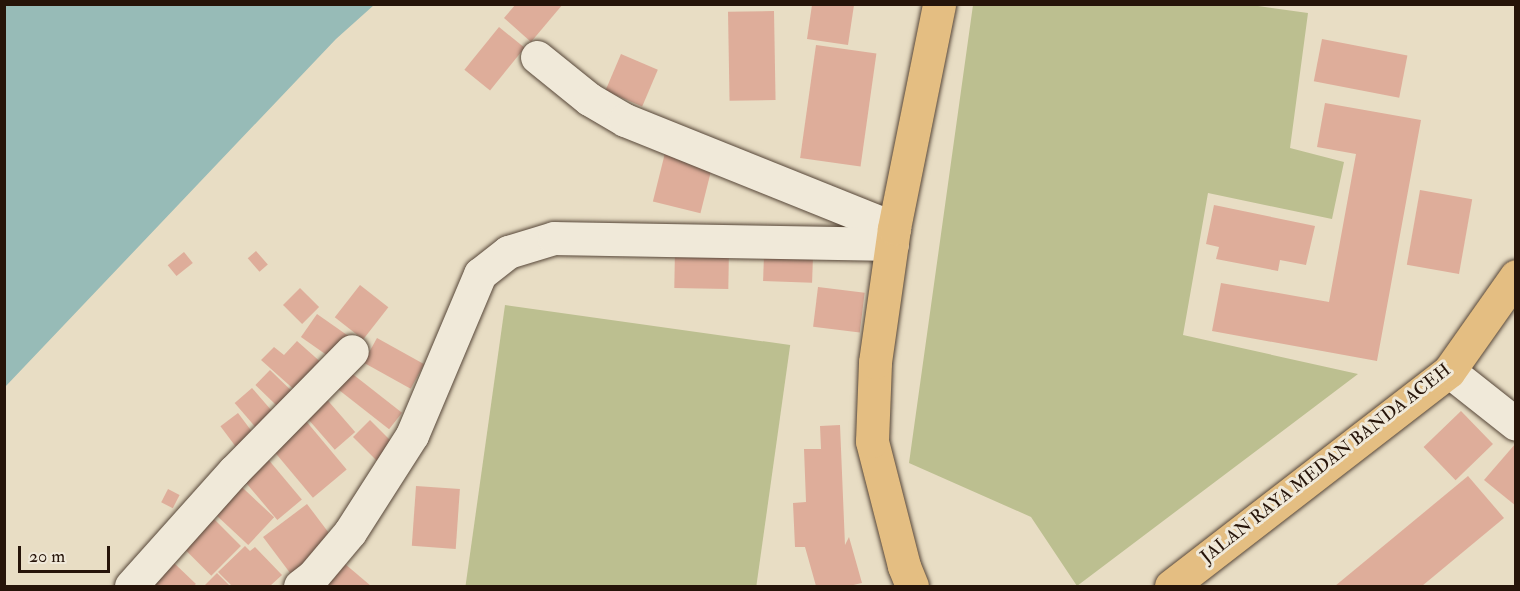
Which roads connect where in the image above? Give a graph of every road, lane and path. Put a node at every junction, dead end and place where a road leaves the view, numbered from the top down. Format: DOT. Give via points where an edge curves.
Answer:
graph roads {
  1 [pos="939,4"];
  2 [pos="537,57"];
  3 [pos="893,236"];
  4 [pos="1515,276"];
  5 [pos="352,351"];
  6 [pos="1449,371"];
  7 [pos="1515,424"];
  8 [pos="131,586"];
  9 [pos="300,586"];
  10 [pos="912,586"];
  11 [pos="1171,586"];
  1 -- 3 [label="highway"];
  2 -- 3 [label="street" via="589,99 625,120"];
  3 -- 9 [label="street" via="554,238 508,252 480,273 412,435 350,532"];
  3 -- 10 [label="highway" via="875,362 872,441 903,566"];
  4 -- 6 [label="highway, JALAN RAYA MEDAN BANDA ACEH"];
  5 -- 8 [label="street" via="234,471"];
  6 -- 7 [label="street"];
  6 -- 11 [label="highway, JALAN RAYA MEDAN BANDA ACEH"];
}
